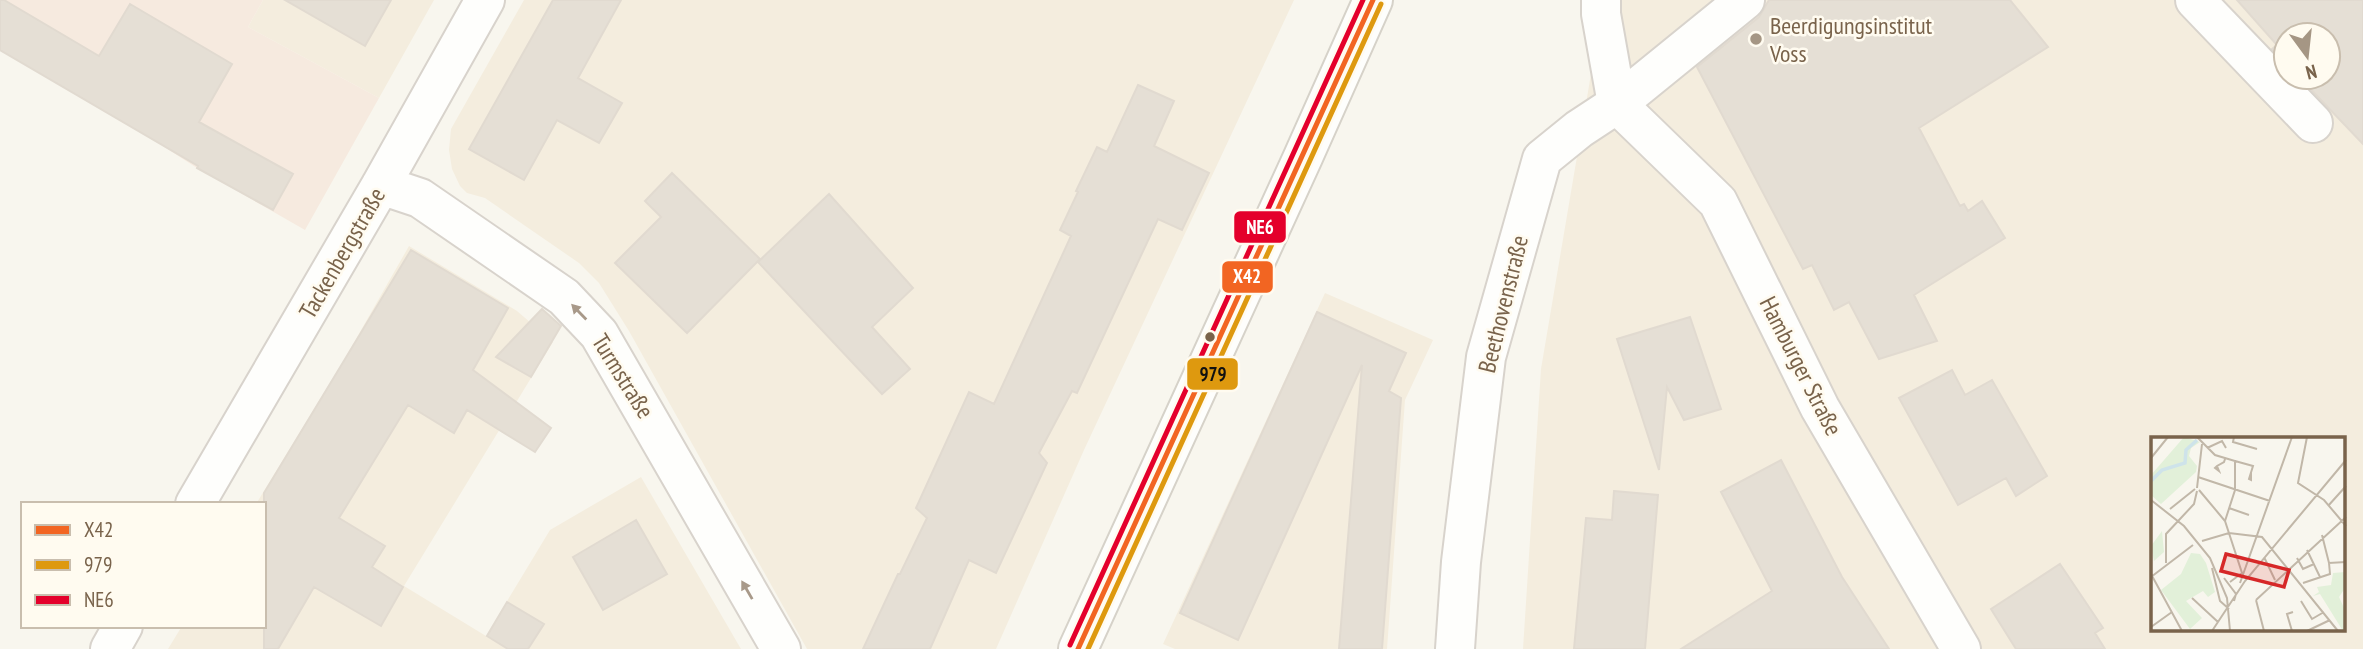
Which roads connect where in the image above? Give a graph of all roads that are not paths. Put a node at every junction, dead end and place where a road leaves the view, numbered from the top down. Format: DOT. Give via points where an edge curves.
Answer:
graph roads {
  1 [pos="485,0"];
  2 [pos="1373,0"];
  3 [pos="1601,0"];
  4 [pos="1745,0"];
  5 [pos="2195,0"];
  6 [pos="1617,104"];
  7 [pos="2313,123"];
  8 [pos="381,185"];
  9 [pos="196,502"];
  10 [pos="122,628"];
  11 [pos="110,649"];
  12 [pos="782,649"];
  13 [pos="1078,649"];
  14 [pos="1455,649"];
  15 [pos="1961,649"];
  1 -- 8 [label="street, Tackenbergstraße"];
  2 -- 13 [label="street"];
  3 -- 6 [label="street"];
  4 -- 6 [label="street, Beethovenstraße"];
  5 -- 7 [label="street"];
  6 -- 14 [label="street, Beethovenstraße" via="1542,159 1486,357"];
  6 -- 15 [label="street, Hamburger Straße" via="1718,202 1820,408"];
  8 -- 9 [label="street, Tackenbergstraße"];
  12 -- 8 [label="street, Turmstraße, one-way" via="599,334 564,297 420,198"];
  10 -- 11 [label="street"];
}
